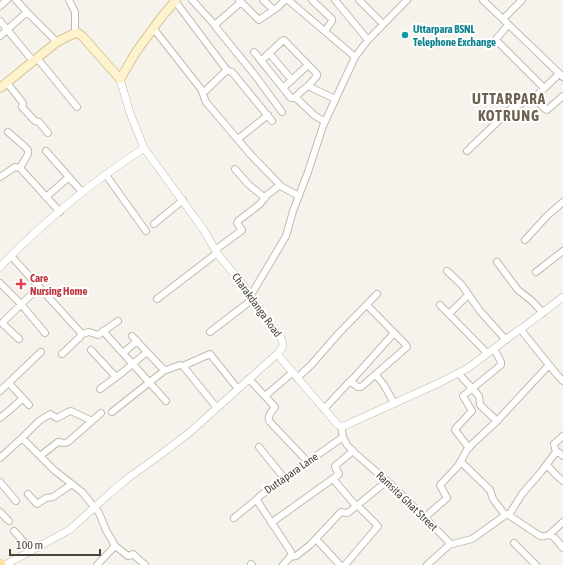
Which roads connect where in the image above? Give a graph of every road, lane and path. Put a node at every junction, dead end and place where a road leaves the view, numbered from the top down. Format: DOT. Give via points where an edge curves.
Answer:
graph roads {
  1 [pos="7,0"];
  2 [pos="16,0"];
  3 [pos="69,0"];
  4 [pos="192,0"];
  5 [pos="263,0"];
  6 [pos="286,0"];
  7 [pos="312,0"];
  8 [pos="335,0"];
  9 [pos="359,0"];
  10 [pos="407,0"];
  11 [pos="522,0"];
  12 [pos="175,1"];
  13 [pos="240,1"];
  14 [pos="488,2"];
  15 [pos="0,6"];
  16 [pos="274,10"];
  17 [pos="27,12"];
  18 [pos="503,19"];
  19 [pos="0,21"];
  20 [pos="383,24"];
  21 [pos="215,25"];
  22 [pos="508,25"];
  23 [pos="153,28"];
  24 [pos="7,29"];
  25 [pos="325,32"];
  26 [pos="75,33"];
  27 [pos="0,36"];
  28 [pos="368,40"];
  29 [pos="57,42"];
  30 [pos="254,52"];
  31 [pos="269,53"];
  32 [pos="355,57"];
  33 [pos="35,60"];
  34 [pos="261,61"];
  35 [pos="308,65"];
  36 [pos="226,70"];
  37 [pos="561,76"];
  38 [pos="120,79"];
  39 [pos="292,80"];
  40 [pos="7,82"];
  41 [pos="308,86"];
  42 [pos="0,88"];
  43 [pos="283,88"];
  44 [pos="544,88"];
  45 [pos="203,93"];
  46 [pos="563,96"];
  47 [pos="295,97"];
  48 [pos="534,98"];
  49 [pos="335,99"];
  50 [pos="77,107"];
  51 [pos="282,112"];
  52 [pos="268,115"];
  53 [pos="272,121"];
  54 [pos="325,122"];
  55 [pos="8,132"];
  56 [pos="48,133"];
  57 [pos="238,140"];
  58 [pos="144,148"];
  59 [pos="46,152"];
  60 [pos="467,152"];
  61 [pos="20,168"];
  62 [pos="235,169"];
  63 [pos="106,175"];
  64 [pos="0,177"];
  65 [pos="69,177"];
  66 [pos="280,184"];
  67 [pos="82,192"];
  68 [pos="299,196"];
  69 [pos="46,197"];
  70 [pos="265,198"];
  71 [pos="183,200"];
  72 [pos="563,202"];
  73 [pos="60,212"];
  74 [pos="154,224"];
  75 [pos="146,232"];
  76 [pos="525,240"];
  77 [pos="216,252"];
  78 [pos="562,254"];
  79 [pos="11,256"];
  80 [pos="497,262"];
  81 [pos="0,267"];
  82 [pos="447,271"];
  83 [pos="536,272"];
  84 [pos="0,283"];
  85 [pos="39,287"];
  86 [pos="377,294"];
  87 [pos="468,295"];
  88 [pos="252,297"];
  89 [pos="563,297"];
  90 [pos="157,300"];
  91 [pos="21,304"];
  92 [pos="367,304"];
  93 [pos="440,305"];
  94 [pos="543,313"];
  95 [pos="449,314"];
  96 [pos="1,321"];
  97 [pos="118,321"];
  98 [pos="521,329"];
  99 [pos="103,331"];
  100 [pos="210,332"];
  101 [pos="394,332"];
  102 [pos="45,333"];
  103 [pos="82,334"];
  104 [pos="132,336"];
  105 [pos="19,339"];
  106 [pos="506,340"];
  107 [pos="137,341"];
  108 [pos="494,349"];
  109 [pos="91,350"];
  110 [pos="41,352"];
  111 [pos="147,352"];
  112 [pos="123,353"];
  113 [pos="487,353"];
  114 [pos="62,354"];
  115 [pos="277,354"];
  116 [pos="133,364"];
  117 [pos="549,365"];
  118 [pos="184,366"];
  119 [pos="165,370"];
  120 [pos="458,372"];
  121 [pos="376,374"];
  122 [pos="295,376"];
  123 [pos="116,377"];
  124 [pos="249,379"];
  125 [pos="351,381"];
  126 [pos="563,381"];
  127 [pos="149,382"];
  128 [pos="9,383"];
  129 [pos="472,388"];
  130 [pos="100,389"];
  131 [pos="238,389"];
  132 [pos="0,391"];
  133 [pos="265,396"];
  134 [pos="23,398"];
  135 [pos="166,401"];
  136 [pos="394,403"];
  137 [pos="29,405"];
  138 [pos="217,408"];
  139 [pos="324,409"];
  140 [pos="112,412"];
  141 [pos="101,413"];
  142 [pos="0,418"];
  143 [pos="92,421"];
  144 [pos="497,421"];
  145 [pos="341,426"];
  146 [pos="343,436"];
  147 [pos="563,436"];
  148 [pos="22,438"];
  149 [pos="259,446"];
  150 [pos="469,448"];
  151 [pos="353,452"];
  152 [pos="556,452"];
  153 [pos="1,454"];
  154 [pos="40,456"];
  155 [pos="563,456"];
  156 [pos="308,462"];
  157 [pos="461,462"];
  158 [pos="547,465"];
  159 [pos="284,478"];
  160 [pos="333,479"];
  161 [pos="387,481"];
  162 [pos="563,481"];
  163 [pos="0,482"];
  164 [pos="72,484"];
  165 [pos="28,494"];
  166 [pos="257,499"];
  167 [pos="16,501"];
  168 [pos="356,506"];
  169 [pos="94,507"];
  170 [pos="0,512"];
  171 [pos="507,515"];
  172 [pos="234,518"];
  173 [pos="424,518"];
  174 [pos="9,521"];
  175 [pos="563,522"];
  176 [pos="271,523"];
  177 [pos="14,531"];
  178 [pos="549,535"];
  179 [pos="316,539"];
  180 [pos="514,543"];
  181 [pos="114,545"];
  182 [pos="449,545"];
  183 [pos="563,548"];
  184 [pos="31,550"];
  185 [pos="288,562"];
  186 [pos="5,565"];
  187 [pos="97,565"];
  188 [pos="145,565"];
  189 [pos="340,565"];
  190 [pos="345,565"];
  191 [pos="427,565"];
  192 [pos="536,565"];
  1 -- 15 [label="street"];
  2 -- 17 [label="street"];
  3 -- 26 [label="street" via="75,12"];
  4 -- 21 [label="street"];
  5 -- 16 [label="street"];
  6 -- 16 [label="street"];
  6 -- 25 [label="street"];
  7 -- 25 [label="street" via="332,19"];
  8 -- 28 [label="street"];
  9 -- 20 [label="street"];
  10 -- 20 [label="street"];
  11 -- 18 [label="street"];
  12 -- 23 [label="main road"];
  12 -- 36 [label="street"];
  13 -- 16 [label="street" via="259,20"];
  13 -- 21 [label="street"];
  14 -- 18 [label="street"];
  17 -- 24 [label="street"];
  17 -- 29 [label="street"];
  18 -- 22 [label="street"];
  19 -- 24 [label="street"];
  20 -- 28 [label="street"];
  21 -- 51 [label="street"];
  22 -- 37 [label="street"];
  22 -- 44 [label="street" via="496,40"];
  23 -- 38 [label="main road"];
  23 -- 45 [label="street"];
  24 -- 27 [label="street"];
  24 -- 33 [label="street"];
  25 -- 32 [label="street"];
  26 -- 29 [label="main road"];
  26 -- 38 [label="main road" via="84,37"];
  28 -- 32 [label="street"];
  29 -- 33 [label="main road"];
  30 -- 34 [label="street"];
  31 -- 34 [label="street"];
  31 -- 35 [label="street" via="284,40"];
  31 -- 39 [label="street"];
  32 -- 49 [label="street"];
  33 -- 40 [label="main road"];
  33 -- 50 [label="street"];
  34 -- 43 [label="street"];
  35 -- 39 [label="street"];
  35 -- 41 [label="street" via="317,76"];
  36 -- 45 [label="street"];
  36 -- 52 [label="street" via="232,72"];
  37 -- 44 [label="street"];
  38 -- 58 [label="street, Charakdanga Road"];
  39 -- 43 [label="street"];
  40 -- 42 [label="main road"];
  40 -- 56 [label="street" via="23,102 22,107"];
  41 -- 47 [label="street"];
  41 -- 49 [label="street"];
  43 -- 47 [label="street" via="291,98"];
  44 -- 48 [label="street"];
  45 -- 57 [label="street" via="206,102"];
  46 -- 48 [label="street" via="548,110"];
  47 -- 54 [label="street"];
  48 -- 60 [label="street" via="512,108"];
  49 -- 54 [label="street"];
  52 -- 53 [label="street"];
  52 -- 57 [label="street"];
  54 -- 68 [label="street"];
  55 -- 61 [label="street" via="28,150"];
  57 -- 66 [label="street"];
  58 -- 63 [label="street"];
  58 -- 71 [label="street, Charakdanga Road"];
  59 -- 65 [label="street"];
  61 -- 64 [label="street" via="15,167"];
  61 -- 69 [label="street"];
  62 -- 70 [label="street"];
  63 -- 67 [label="street"];
  63 -- 75 [label="street"];
  65 -- 67 [label="street"];
  65 -- 69 [label="street"];
  66 -- 68 [label="street"];
  66 -- 70 [label="street"];
  67 -- 73 [label="street"];
  68 -- 88 [label="street" via="286,236"];
  69 -- 73 [label="street"];
  70 -- 77 [label="street" via="238,221 241,232"];
  71 -- 74 [label="street"];
  71 -- 77 [label="street, Charakdanga Road"];
  72 -- 76 [label="street"];
  73 -- 79 [label="street"];
  77 -- 88 [label="street, Charakdanga Road"];
  77 -- 90 [label="street"];
  78 -- 83 [label="street"];
  79 -- 81 [label="street"];
  79 -- 85 [label="street"];
  80 -- 94 [label="street" via="518,290"];
  82 -- 87 [label="street"];
  84 -- 91 [label="street"];
  85 -- 91 [label="street"];
  85 -- 103 [label="street"];
  86 -- 92 [label="street"];
  87 -- 95 [label="street"];
  87 -- 106 [label="street"];
  88 -- 100 [label="street"];
  88 -- 115 [label="street, Charakdanga Road" via="282,338 282,348"];
  89 -- 94 [label="street"];
  91 -- 96 [label="street"];
  91 -- 102 [label="street"];
  92 -- 101 [label="street"];
  92 -- 122 [label="street" via="311,365"];
  93 -- 95 [label="street"];
  94 -- 98 [label="street"];
  95 -- 113 [label="street"];
  96 -- 105 [label="street"];
  97 -- 99 [label="street"];
  98 -- 106 [label="street"];
  98 -- 117 [label="street"];
  99 -- 103 [label="street" via="98,335 89,332"];
  99 -- 112 [label="street"];
  101 -- 121 [label="street" via="407,347"];
  101 -- 125 [label="street"];
  103 -- 114 [label="street"];
  104 -- 107 [label="street"];
  106 -- 108 [label="street"];
  107 -- 111 [label="street"];
  107 -- 112 [label="street"];
  108 -- 113 [label="street"];
  108 -- 129 [label="street" via="501,365"];
  109 -- 123 [label="street"];
  110 -- 128 [label="street"];
  111 -- 116 [label="street"];
  111 -- 119 [label="street"];
  112 -- 116 [label="street"];
  113 -- 120 [label="street" via="468,368"];
  115 -- 122 [label="street, Charakdanga Road"];
  115 -- 124 [label="street"];
  116 -- 123 [label="street"];
  116 -- 127 [label="street"];
  117 -- 126 [label="street"];
  117 -- 144 [label="street"];
  118 -- 119 [label="street"];
  118 -- 131 [label="street" via="210,354"];
  118 -- 138 [label="street"];
  119 -- 127 [label="street"];
  120 -- 129 [label="street"];
  120 -- 136 [label="street"];
  121 -- 125 [label="street" via="361,387"];
  121 -- 136 [label="street"];
  122 -- 133 [label="street"];
  122 -- 139 [label="street, Charakdanga Road"];
  123 -- 130 [label="street"];
  124 -- 131 [label="street"];
  124 -- 133 [label="street"];
  125 -- 139 [label="street"];
  127 -- 135 [label="street"];
  127 -- 140 [label="street"];
  128 -- 132 [label="street"];
  128 -- 134 [label="street"];
  129 -- 144 [label="street" via="479,396 480,405"];
  129 -- 150 [label="street" via="463,396 472,411 455,430"];
  131 -- 138 [label="street"];
  133 -- 156 [label="street" via="274,407 268,420"];
  134 -- 137 [label="street"];
  134 -- 142 [label="street"];
  136 -- 145 [label="street"];
  138 -- 169 [label="street"];
  139 -- 145 [label="street, Charakdanga Road"];
  141 -- 143 [label="street"];
  143 -- 148 [label="street" via="72,411 56,418 50,414"];
  143 -- 154 [label="street" via="68,442 58,442"];
  144 -- 150 [label="street"];
  145 -- 146 [label="street"];
  146 -- 151 [label="street, Ramsita Ghat Street"];
  146 -- 156 [label="street, Duttapara Lane"];
  147 -- 152 [label="street" via="554,444"];
  148 -- 153 [label="street"];
  148 -- 154 [label="street"];
  149 -- 159 [label="street"];
  150 -- 157 [label="street"];
  151 -- 160 [label="street" via="335,466 339,474"];
  151 -- 161 [label="street, Ramsita Ghat Street"];
  152 -- 155 [label="street"];
  152 -- 158 [label="street"];
  154 -- 164 [label="street"];
  156 -- 159 [label="street, Duttapara Lane"];
  157 -- 171 [label="street" via="490,490 492,500"];
  157 -- 173 [label="street" via="440,485 447,498"];
  158 -- 162 [label="street"];
  158 -- 171 [label="street"];
  159 -- 166 [label="street, Duttapara Lane"];
  160 -- 168 [label="street"];
  160 -- 176 [label="street"];
  161 -- 168 [label="street"];
  161 -- 173 [label="street, Ramsita Ghat Street"];
  163 -- 167 [label="street"];
  164 -- 165 [label="street" via="37,504"];
  164 -- 169 [label="street"];
  166 -- 172 [label="street"];
  166 -- 176 [label="street, Duttapara Lane"];
  168 -- 179 [label="street" via="348,513 342,512"];
  168 -- 190 [label="street" via="378,526"];
  169 -- 181 [label="street"];
  169 -- 184 [label="street" via="69,530"];
  170 -- 174 [label="street"];
  171 -- 178 [label="street" via="540,536"];
  171 -- 182 [label="street" via="474,538"];
  173 -- 182 [label="street, Ramsita Ghat Street"];
  175 -- 178 [label="street"];
  176 -- 185 [label="street, Duttapara Lane" via="291,552"];
  177 -- 184 [label="street"];
  178 -- 183 [label="street"];
  179 -- 185 [label="street"];
  179 -- 189 [label="street"];
  180 -- 192 [label="street"];
  181 -- 187 [label="street"];
  181 -- 188 [label="street" via="128,556 133,554"];
  182 -- 191 [label="street"];
  184 -- 186 [label="street"];
}
